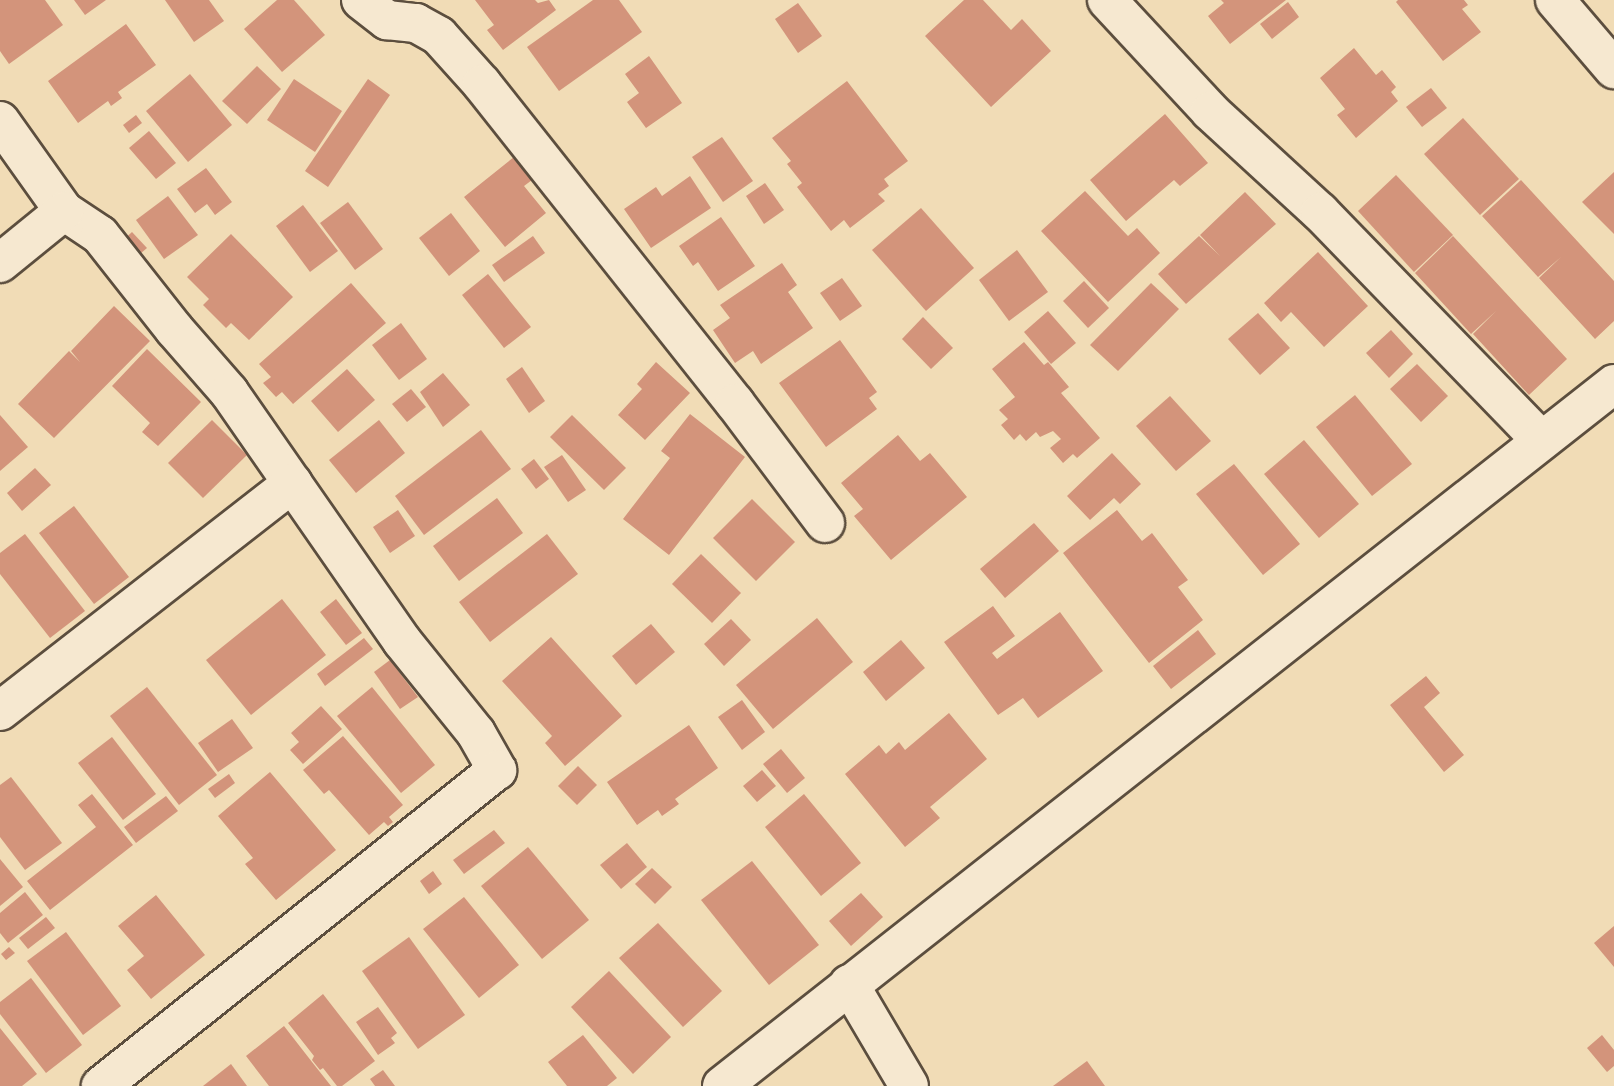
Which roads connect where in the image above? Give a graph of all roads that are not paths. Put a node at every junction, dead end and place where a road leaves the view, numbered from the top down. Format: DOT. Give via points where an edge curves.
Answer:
graph roads {
  1 [pos="361,0"];
  2 [pos="1107,0"];
  3 [pos="1555,0"];
  4 [pos="1614,69"];
  5 [pos="0,121"];
  6 [pos="64,211"];
  7 [pos="0,263"];
  8 [pos="1614,384"];
  9 [pos="1541,440"];
  10 [pos="293,483"];
  11 [pos="825,523"];
  12 [pos="0,712"];
  13 [pos="849,984"];
  14 [pos="101,1086"];
  15 [pos="722,1086"];
  16 [pos="909,1086"];
  1 -- 11 [label="street" via="387,20 416,23 439,36 482,84"];
  2 -- 9 [label="street" via="1210,111 1320,212"];
  3 -- 4 [label="street"];
  5 -- 6 [label="street"];
  6 -- 7 [label="street"];
  6 -- 10 [label="street" via="100,235 229,392"];
  8 -- 9 [label="street"];
  9 -- 13 [label="street"];
  10 -- 12 [label="street"];
  10 -- 14 [label="street" via="402,641 477,733 497,770"];
  13 -- 15 [label="street"];
  13 -- 16 [label="street"];
}
